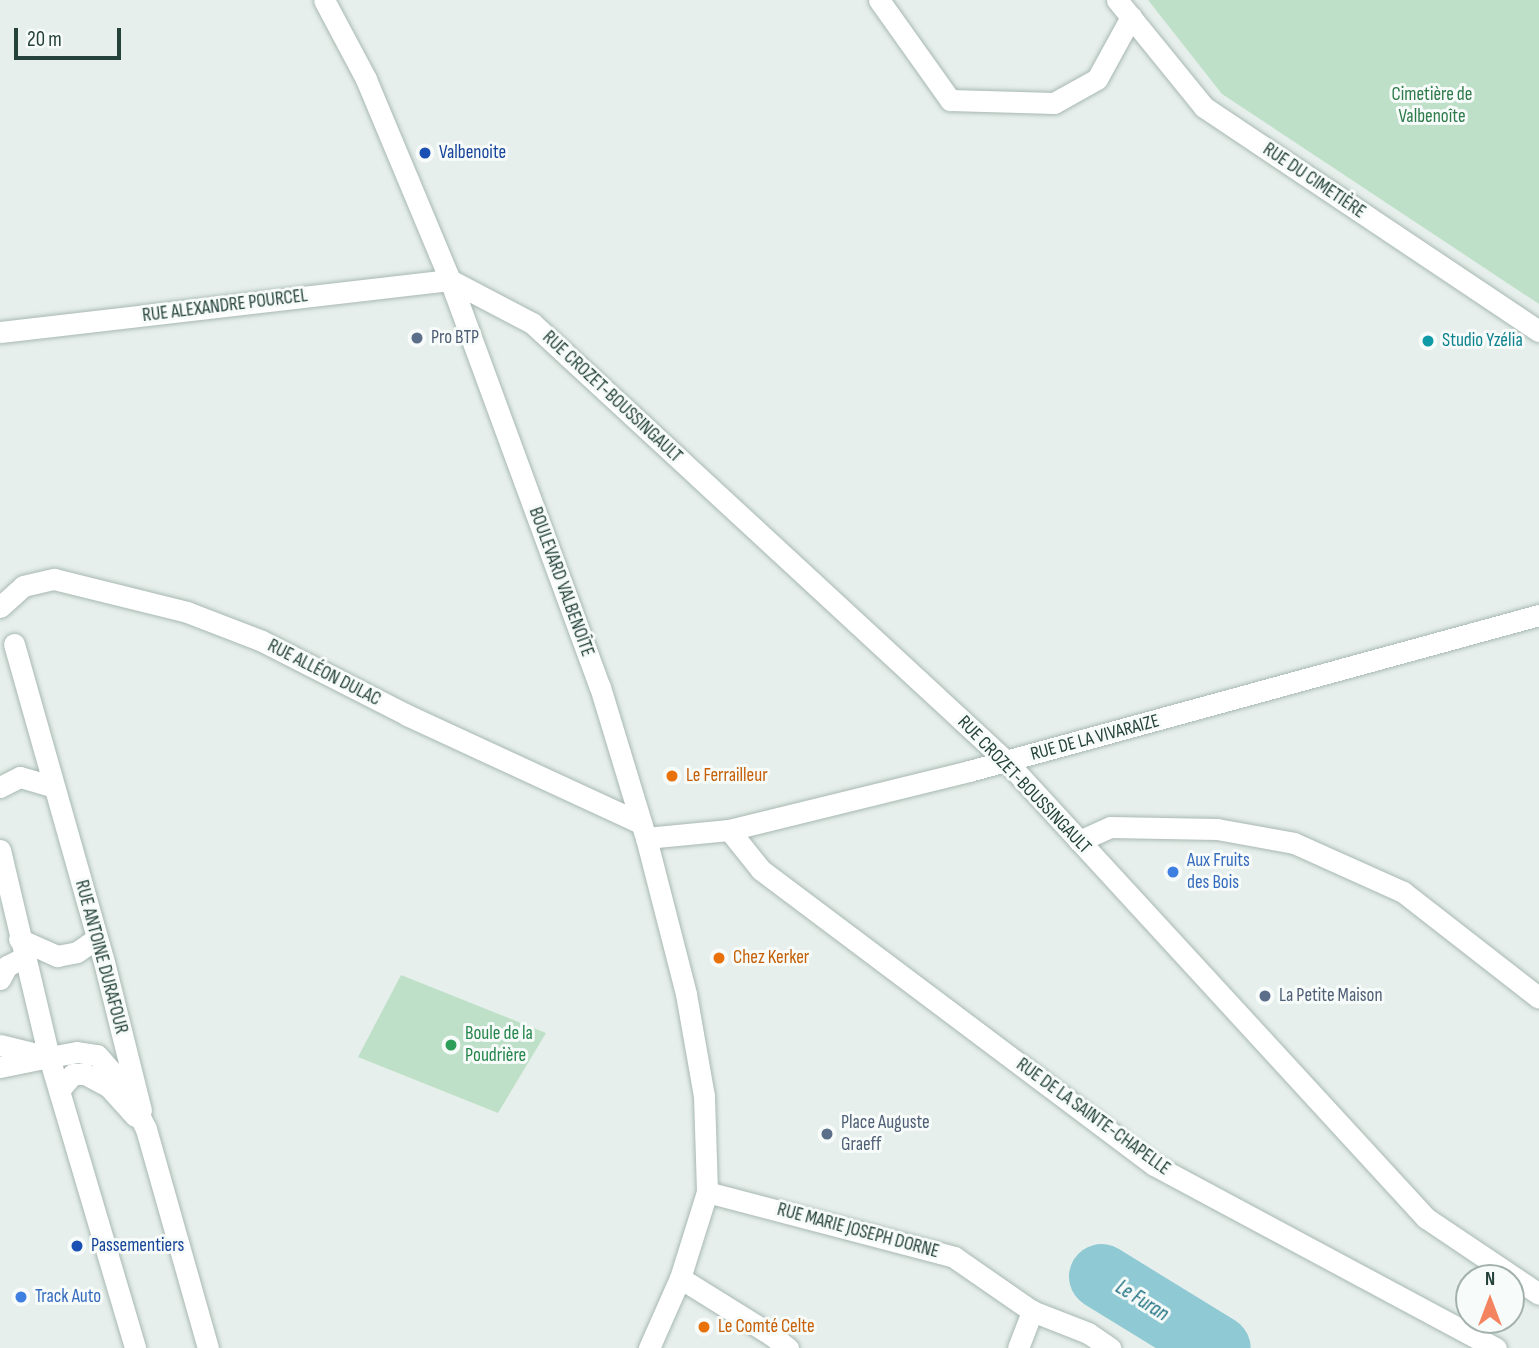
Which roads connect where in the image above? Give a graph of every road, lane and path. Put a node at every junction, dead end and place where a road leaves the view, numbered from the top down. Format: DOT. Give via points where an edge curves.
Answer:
graph roads {
  1 [pos="324,0"];
  2 [pos="879,0"];
  3 [pos="1117,0"];
  4 [pos="1131,17"];
  5 [pos="450,280"];
  6 [pos="1539,331"];
  7 [pos="0,332"];
  8 [pos="0,607"];
  9 [pos="1539,615"];
  10 [pos="14,644"];
  11 [pos="1007,762"];
  12 [pos="52,786"];
  13 [pos="0,787"];
  14 [pos="644,830"];
  15 [pos="729,830"];
  16 [pos="1079,841"];
  17 [pos="0,850"];
  18 [pos="97,937"];
  19 [pos="21,948"];
  20 [pos="0,979"];
  21 [pos="1539,998"];
  22 [pos="0,1045"];
  23 [pos="49,1056"];
  24 [pos="0,1067"];
  25 [pos="60,1090"];
  26 [pos="146,1129"];
  27 [pos="707,1192"];
  28 [pos="681,1278"];
  29 [pos="1539,1294"];
  30 [pos="1032,1311"];
  31 [pos="135,1348"];
  32 [pos="208,1348"];
  33 [pos="649,1348"];
  34 [pos="788,1348"];
  35 [pos="1018,1348"];
  36 [pos="1110,1348"];
  37 [pos="1496,1348"];
  1 -- 5 [label="street, BOULEVARD VALBENOÎTE" via="366,79"];
  2 -- 4 [label="street" via="950,100 1054,103 1097,79"];
  3 -- 4 [label="street, RUE DU CIMETIÈRE"];
  4 -- 6 [label="street, RUE DU CIMETIÈRE" via="1204,107"];
  5 -- 7 [label="street, RUE ALEXANDRE POURCEL"];
  5 -- 11 [label="street, RUE CROZET-BOUSSINGAULT" via="532,323"];
  5 -- 14 [label="street, BOULEVARD VALBENOÎTE" via="600,687"];
  8 -- 14 [label="street, RUE ALLÉON DULAC" via="23,586 54,579 187,612 262,640"];
  9 -- 11 [label="street, RUE DE LA VIVARAIZE"];
  10 -- 12 [label="street, RUE ANTOINE DURAFOUR"];
  11 -- 15 [label="street, RUE DE LA VIVARAIZE"];
  11 -- 16 [label="street, RUE CROZET-BOUSSINGAULT"];
  12 -- 13 [label="street" via="20,777"];
  12 -- 18 [label="street, RUE ANTOINE DURAFOUR"];
  14 -- 15 [label="street, RUE DE LA VIVARAIZE"];
  14 -- 27 [label="street, BOULEVARD VALBENOÎTE" via="686,994 704,1096"];
  15 -- 37 [label="street, RUE DE LA SAINTE-CHAPELLE" via="761,870 1154,1165"];
  16 -- 21 [label="street" via="1110,827 1217,829 1294,843 1402,892"];
  16 -- 29 [label="street, RUE CROZET-BOUSSINGAULT" via="1426,1218"];
  17 -- 19 [label="street"];
  18 -- 19 [label="street" via="77,952 57,956"];
  18 -- 26 [label="street, RUE ANTOINE DURAFOUR"];
  19 -- 20 [label="street"];
  19 -- 23 [label="street"];
  22 -- 23 [label="street"];
  23 -- 24 [label="street"];
  23 -- 25 [label="street"];
  23 -- 26 [label="street, RUE ANTOINE DURAFOUR" via="97,1055 125,1087"];
  25 -- 26 [label="street, RUE ANTOINE DURAFOUR" via="76,1073 97,1079"];
  25 -- 31 [label="street"];
  26 -- 32 [label="street, RUE ANTOINE DURAFOUR"];
  27 -- 28 [label="street, BOULEVARD VALBENOÎTE"];
  27 -- 30 [label="street, RUE MARIE JOSEPH DORNE" via="954,1257"];
  28 -- 33 [label="street, BOULEVARD VALBENOÎTE"];
  28 -- 34 [label="street"];
  30 -- 35 [label="street"];
  30 -- 36 [label="street, RUE MARIE JOSEPH DORNE" via="1088,1333"];
}
